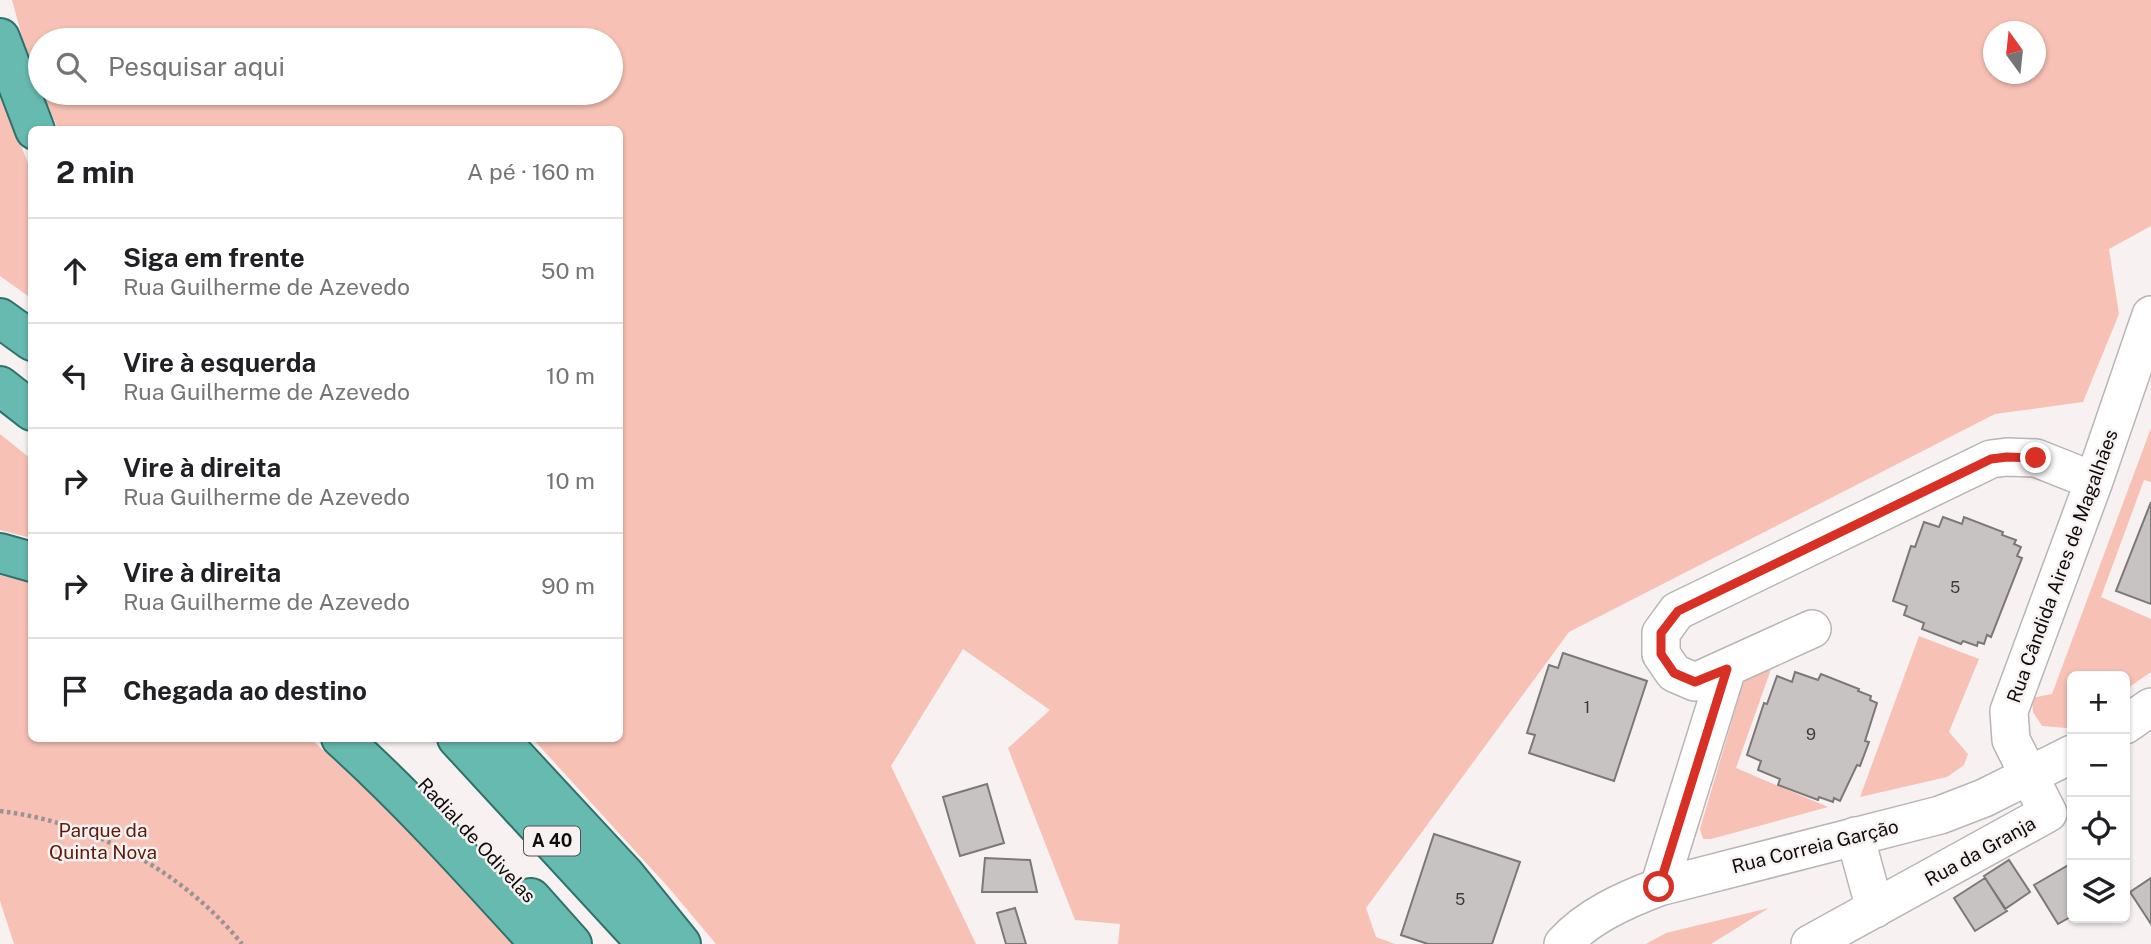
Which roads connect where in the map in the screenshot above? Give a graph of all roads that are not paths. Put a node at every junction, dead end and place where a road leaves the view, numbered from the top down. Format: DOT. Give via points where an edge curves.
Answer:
graph roads {
  1 [pos="0,38"];
  2 [pos="33,126"];
  3 [pos="2151,315"];
  4 [pos="0,317"];
  5 [pos="28,338"];
  6 [pos="2144,351"];
  7 [pos="0,386"];
  8 [pos="28,408"];
  9 [pos="2094,481"];
  10 [pos="0,553"];
  11 [pos="28,561"];
  12 [pos="1812,629"];
  13 [pos="1727,669"];
  14 [pos="2151,707"];
  15 [pos="2130,722"];
  16 [pos="345,742"];
  17 [pos="385,742"];
  18 [pos="461,742"];
  19 [pos="502,742"];
  20 [pos="2067,757"];
  21 [pos="2029,777"];
  22 [pos="1856,836"];
  23 [pos="1659,887"];
  24 [pos="1875,909"];
  25 [pos="540,944"];
  26 [pos="572,944"];
  27 [pos="648,944"];
  28 [pos="681,944"];
  29 [pos="1563,944"];
  30 [pos="1810,944"];
  1 -- 2 [label="highway"];
  3 -- 6 [label="street, Rua Cândida Aires de Magalhães"];
  4 -- 5 [label="highway"];
  6 -- 9 [label="street, Rua Cândida Aires de Magalhães"];
  7 -- 8 [label="highway"];
  9 -- 13 [label="street" via="2036,458 1991,459 1678,611 1661,633 1661,654 1674,673 1695,682"];
  9 -- 21 [label="street, Rua Cândida Aires de Magalhães" via="2009,711 2011,740"];
  10 -- 11 [label="highway"];
  12 -- 13 [label="street"];
  13 -- 23 [label="street"];
  14 -- 15 [label="street"];
  16 -- 25 [label="highway"];
  17 -- 26 [label="highway, Radial de Odivelas / A 40"];
  18 -- 27 [label="highway, A 40"];
  19 -- 28 [label="highway" via="625,874"];
  20 -- 21 [label="street, Rua Correia Garção"];
  21 -- 22 [label="street, Rua Correia Garção" via="1940,815"];
  21 -- 24 [label="street, Rua da Granja" via="2048,813"];
  22 -- 23 [label="street, Rua Correia Garção"];
  22 -- 24 [label="street"];
  23 -- 29 [label="street, Rua Correia Garção" via="1619,903"];
  24 -- 30 [label="street, Rua da Granja"];
}
